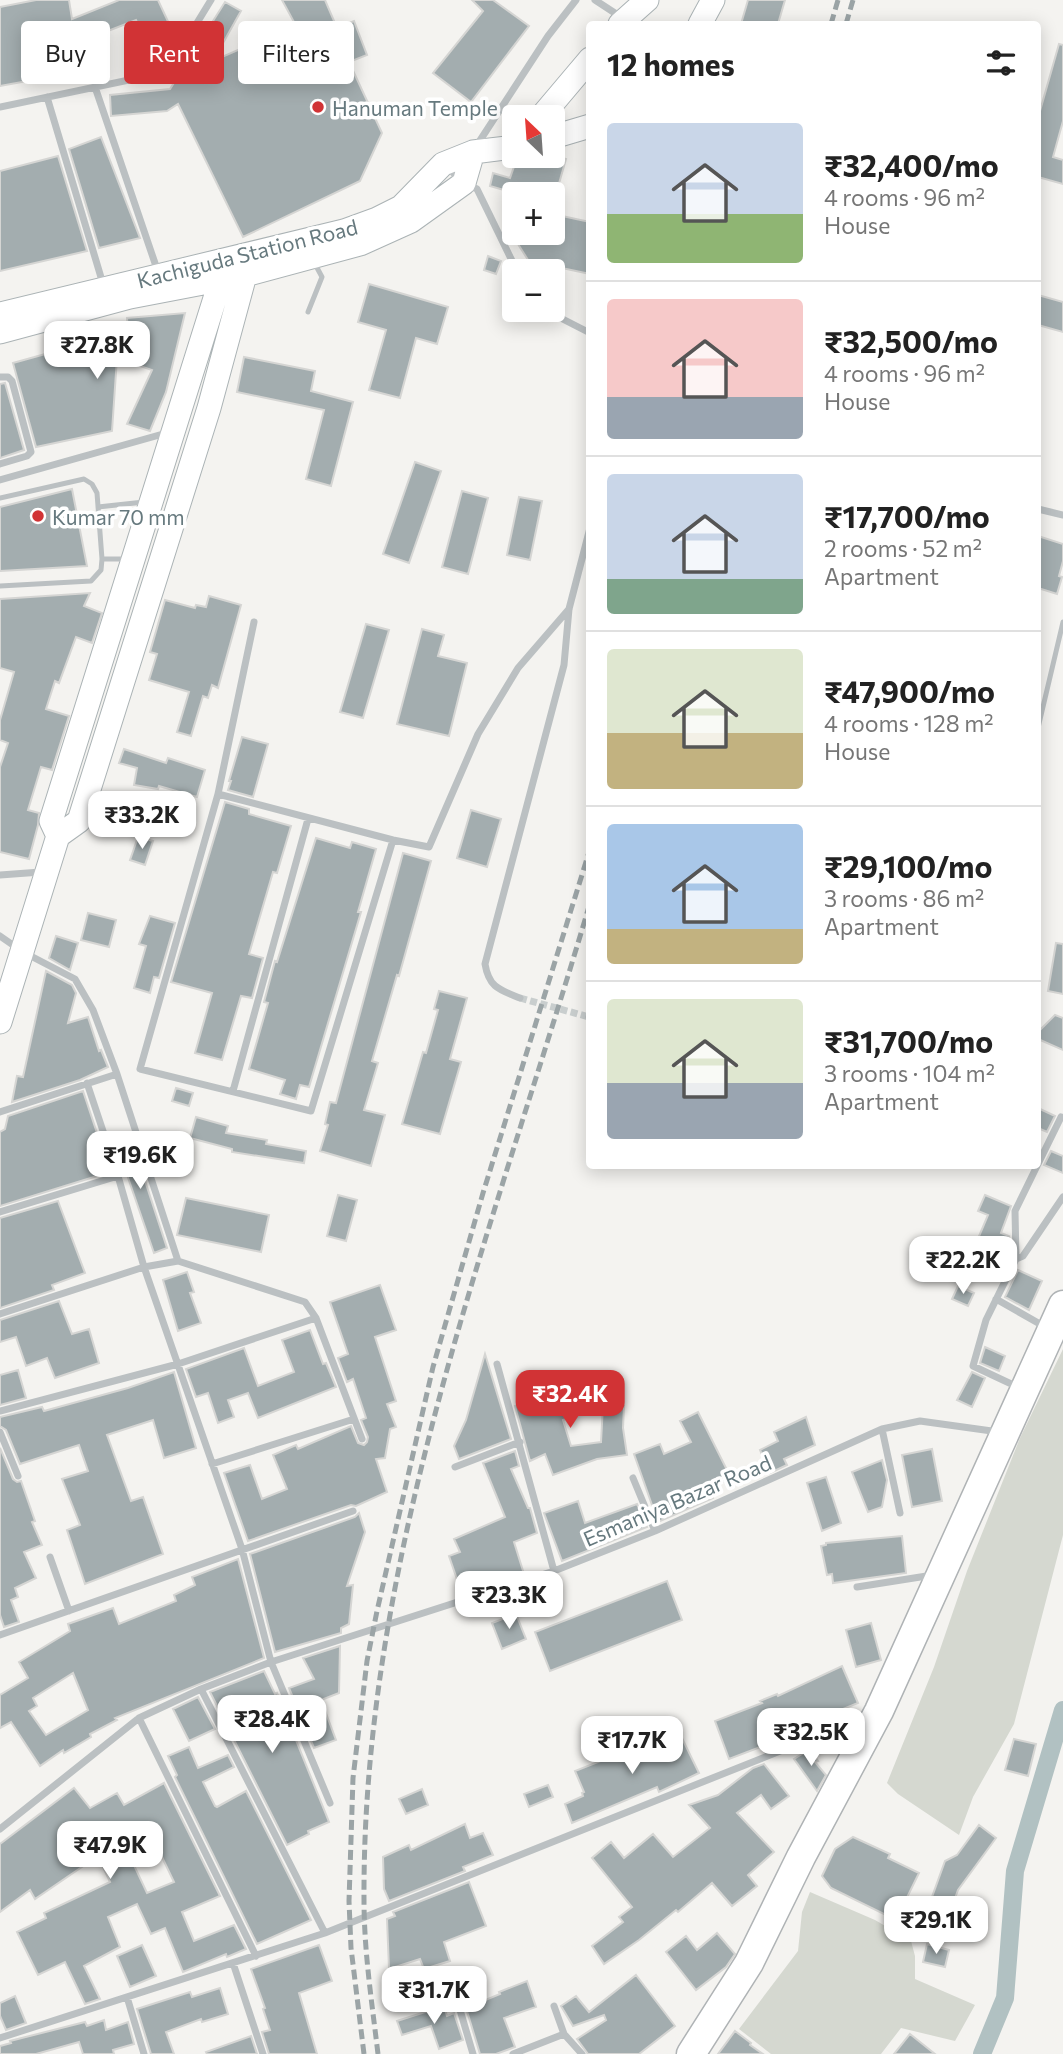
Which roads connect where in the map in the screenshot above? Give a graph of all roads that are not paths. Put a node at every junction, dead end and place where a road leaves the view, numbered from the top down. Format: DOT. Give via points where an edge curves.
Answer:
graph roads {
  1 [pos="211,0"];
  2 [pos="576,0"];
  3 [pos="595,0"];
  4 [pos="648,0"];
  5 [pos="713,0"];
  6 [pos="621,21"];
  7 [pos="623,21"];
  8 [pos="702,21"];
  9 [pos="586,64"];
  10 [pos="95,87"];
  11 [pos="47,97"];
  12 [pos="551,105"];
  13 [pos="0,107"];
  14 [pos="586,127"];
  15 [pos="565,133"];
  16 [pos="502,148"];
  17 [pos="472,152"];
  18 [pos="443,164"];
  19 [pos="464,183"];
  20 [pos="312,259"];
  21 [pos="511,259"];
  22 [pos="235,267"];
  23 [pos="164,283"];
  24 [pos="104,288"];
  25 [pos="308,312"];
  26 [pos="0,314"];
  27 [pos="565,320"];
  28 [pos="209,324"];
  29 [pos="586,330"];
  30 [pos="0,332"];
  31 [pos="0,368"];
  32 [pos="1,377"];
  33 [pos="174,431"];
  34 [pos="0,464"];
  35 [pos="0,480"];
  36 [pos="0,498"];
  37 [pos="152,501"];
  38 [pos="98,507"];
  39 [pos="1041,510"];
  40 [pos="1063,514"];
  41 [pos="586,543"];
  42 [pos="103,559"];
  43 [pos="134,559"];
  44 [pos="0,586"];
  45 [pos="569,609"];
  46 [pos="254,622"];
  47 [pos="1063,622"];
  48 [pos="1041,715"];
  49 [pos="218,794"];
  50 [pos="309,819"];
  51 [pos="58,836"];
  52 [pos="393,840"];
  53 [pos="48,872"];
  54 [pos="0,875"];
  55 [pos="0,936"];
  56 [pos="23,952"];
  57 [pos="520,998"];
  58 [pos="1,1015"];
  59 [pos="117,1074"];
  60 [pos="87,1083"];
  61 [pos="233,1091"];
  62 [pos="0,1112"];
  63 [pos="1061,1117"];
  64 [pos="1041,1157"];
  65 [pos="1035,1169"];
  66 [pos="118,1176"];
  67 [pos="1063,1197"];
  68 [pos="0,1212"];
  69 [pos="1016,1259"];
  70 [pos="178,1261"];
  71 [pos="144,1267"];
  72 [pos="996,1299"];
  73 [pos="1063,1305"];
  74 [pos="0,1314"];
  75 [pos="316,1318"];
  76 [pos="1050,1330"];
  77 [pos="178,1364"];
  78 [pos="497,1364"];
  79 [pos="1024,1390"];
  80 [pos="0,1411"];
  81 [pos="354,1419"];
  82 [pos="882,1429"];
  83 [pos="0,1432"];
  84 [pos="1004,1432"];
  85 [pos="362,1439"];
  86 [pos="520,1442"];
  87 [pos="212,1464"];
  88 [pos="455,1467"];
  89 [pos="18,1476"];
  90 [pos="633,1478"];
  91 [pos="353,1511"];
  92 [pos="900,1513"];
  93 [pos="655,1531"];
  94 [pos="242,1549"];
  95 [pos="50,1557"];
  96 [pos="554,1571"];
  97 [pos="939,1574"];
  98 [pos="858,1587"];
  99 [pos="69,1611"];
  100 [pos="0,1635"];
  101 [pos="271,1662"];
  102 [pos="201,1689"];
  103 [pos="878,1711"];
  104 [pos="139,1718"];
  105 [pos="330,1803"];
  106 [pos="0,1829"];
  107 [pos="326,1933"];
  108 [pos="256,1956"];
  109 [pos="233,1963"];
  110 [pos="455,1993"];
  111 [pos="127,1997"];
  112 [pos="554,2006"];
  113 [pos="564,2035"];
  114 [pos="0,2038"];
  115 [pos="144,2054"];
  116 [pos="263,2054"];
  117 [pos="473,2054"];
  118 [pos="513,2054"];
  119 [pos="582,2054"];
  120 [pos="691,2054"];
  1 -- 10 [label="street" via="167,72"];
  2 -- 17 [label="street"];
  3 -- 6 [label="street"];
  4 -- 7 [label="main road"];
  5 -- 8 [label="main road"];
  9 -- 12 [label="main road"];
  10 -- 11 [label="street"];
  10 -- 23 [label="street"];
  11 -- 13 [label="street"];
  11 -- 24 [label="street"];
  14 -- 15 [label="main road"];
  16 -- 17 [label="main road, Kachiguda Station Road"];
  17 -- 18 [label="main road, Kachiguda Station Road"];
  17 -- 19 [label="main road"];
  18 -- 19 [label="street"];
  18 -- 22 [label="main road, Kachiguda Station Road" via="401,208"];
  19 -- 20 [label="main road, Kachiguda Station Road" via="411,222"];
  19 -- 21 [label="street" via="477,189"];
  20 -- 22 [label="main road, Kachiguda Station Road"];
  20 -- 25 [label="lane" via="322,277"];
  22 -- 23 [label="main road, Kachiguda Station Road"];
  22 -- 28 [label="main road"];
  22 -- 51 [label="main road" via="209,408 79,821"];
  23 -- 24 [label="main road, Kachiguda Station Road"];
  23 -- 28 [label="main road" via="186,296"];
  23 -- 30 [label="main road, Kachiguda Station Road" via="130,297"];
  24 -- 26 [label="main road, Kachiguda Station Road"];
  27 -- 29 [label="street"];
  28 -- 33 [label="main road"];
  31 -- 32 [label="street"];
  32 -- 34 [label="street" via="12,381 31,452"];
  33 -- 35 [label="street"];
  33 -- 37 [label="main road"];
  36 -- 38 [label="lane" via="84,479 97,493"];
  37 -- 38 [label="lane"];
  37 -- 43 [label="main road"];
  38 -- 42 [label="lane"];
  39 -- 40 [label="street"];
  41 -- 45 [label="street"];
  42 -- 43 [label="lane"];
  42 -- 44 [label="lane" via="101,570 91,580"];
  43 -- 51 [label="main road" via="51,821"];
  45 -- 52 [label="street" via="518,667 478,734 429,847"];
  45 -- 57 [label="street" via="564,666 485,964 495,987"];
  46 -- 49 [label="street"];
  47 -- 48 [label="lane"];
  49 -- 50 [label="street"];
  49 -- 61 [label="street" via="140,1069"];
  50 -- 52 [label="street"];
  50 -- 61 [label="street"];
  51 -- 53 [label="main road"];
  52 -- 61 [label="street" via="311,1111"];
  53 -- 54 [label="street"];
  53 -- 56 [label="main road"];
  55 -- 56 [label="street"];
  56 -- 58 [label="main road"];
  56 -- 59 [label="street" via="75,979 93,1010"];
  59 -- 60 [label="street"];
  59 -- 70 [label="street"];
  60 -- 62 [label="street"];
  60 -- 66 [label="street"];
  63 -- 64 [label="street"];
  65 -- 69 [label="street" via="1015,1211"];
  66 -- 68 [label="street"];
  66 -- 71 [label="street"];
  67 -- 69 [label="street" via="1023,1256"];
  69 -- 72 [label="street"];
  70 -- 71 [label="street"];
  70 -- 75 [label="street" via="304,1302"];
  71 -- 74 [label="street"];
  71 -- 77 [label="street"];
  72 -- 76 [label="street"];
  72 -- 79 [label="street" via="973,1366"];
  73 -- 76 [label="highway"];
  75 -- 77 [label="street"];
  75 -- 81 [label="street"];
  76 -- 79 [label="highway"];
  77 -- 80 [label="street"];
  77 -- 87 [label="street"];
  78 -- 86 [label="street"];
  79 -- 84 [label="highway"];
  81 -- 85 [label="street"];
  81 -- 87 [label="street"];
  82 -- 84 [label="street, Esmaniya Bazar Road" via="920,1421"];
  82 -- 92 [label="street"];
  82 -- 93 [label="street, Esmaniya Bazar Road"];
  83 -- 89 [label="street"];
  84 -- 97 [label="highway"];
  86 -- 88 [label="street"];
  86 -- 96 [label="street"];
  87 -- 94 [label="street"];
  90 -- 93 [label="street"];
  91 -- 94 [label="street"];
  93 -- 96 [label="street, Esmaniya Bazar Road"];
  94 -- 99 [label="street"];
  94 -- 101 [label="street"];
  95 -- 99 [label="street"];
  96 -- 101 [label="street, Esmaniya Bazar Road"];
  97 -- 98 [label="street"];
  97 -- 103 [label="highway"];
  99 -- 100 [label="street"];
  101 -- 102 [label="street, Esmaniya Bazar Road"];
  101 -- 105 [label="street"];
  102 -- 104 [label="street, Esmaniya Bazar Road"];
  102 -- 107 [label="street"];
  103 -- 107 [label="street"];
  103 -- 120 [label="highway" via="749,1963"];
  104 -- 106 [label="street, Esmaniya Bazar Road"];
  104 -- 108 [label="street"];
  107 -- 108 [label="street"];
  108 -- 109 [label="street"];
  109 -- 111 [label="street"];
  109 -- 116 [label="street"];
  110 -- 117 [label="street"];
  111 -- 114 [label="street"];
  111 -- 115 [label="street"];
  112 -- 113 [label="street"];
  113 -- 118 [label="street"];
  113 -- 119 [label="street"];
}
